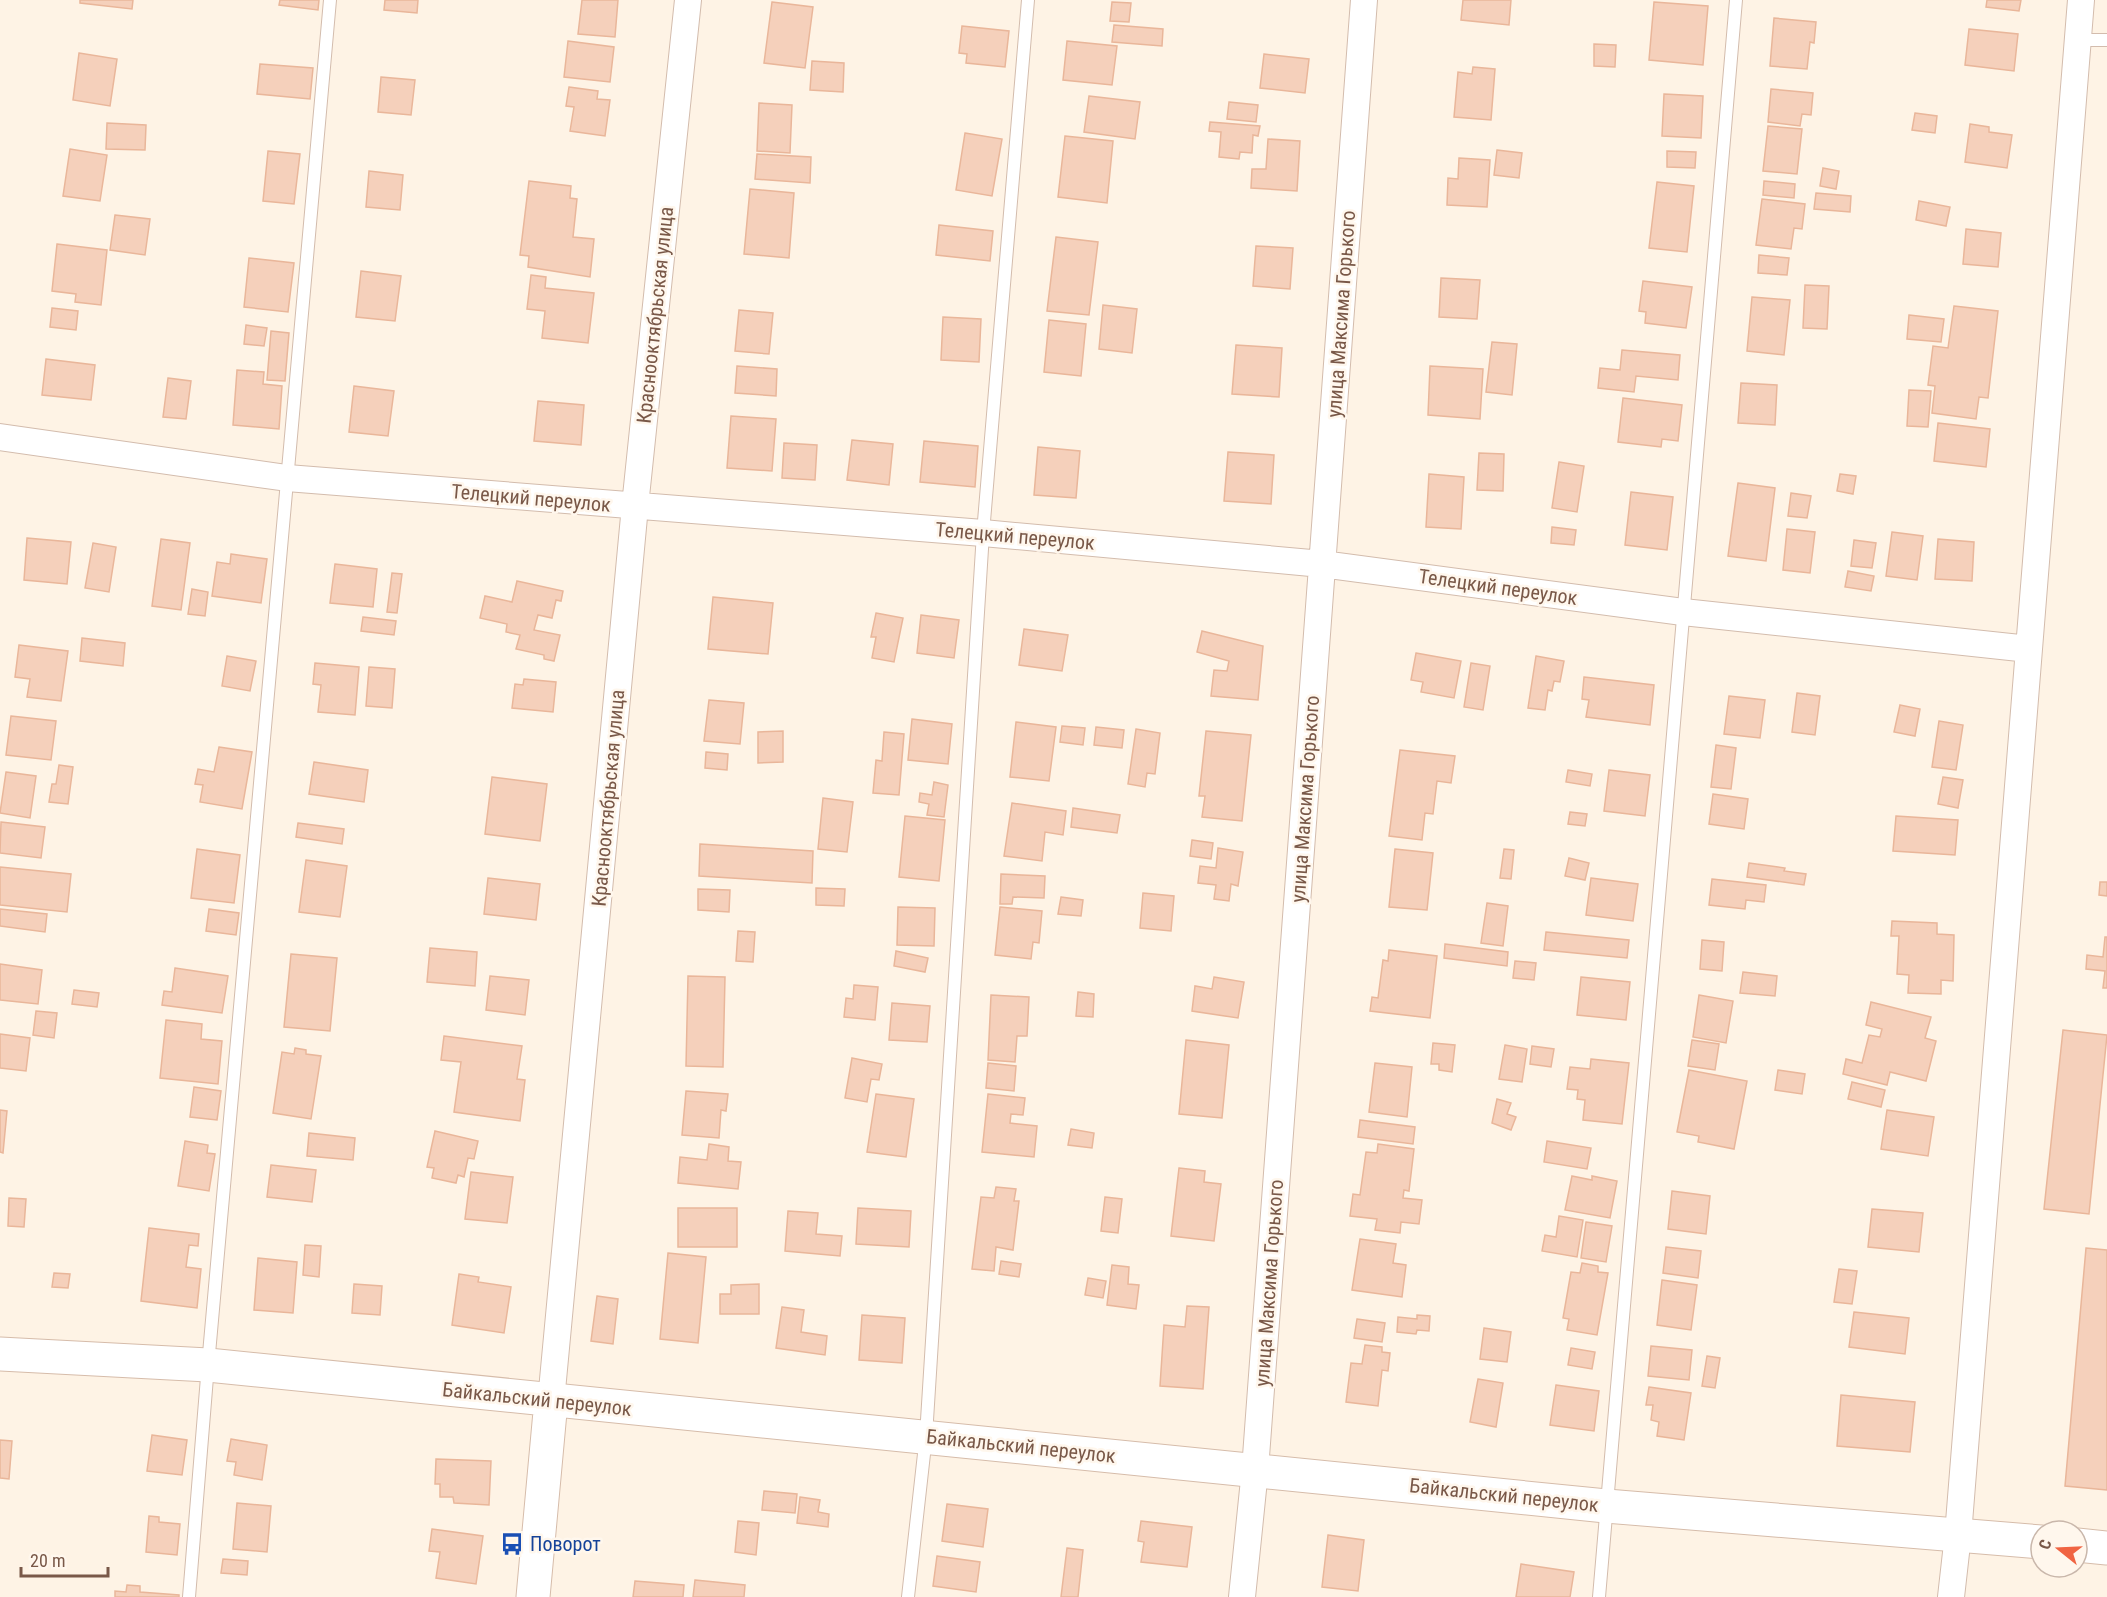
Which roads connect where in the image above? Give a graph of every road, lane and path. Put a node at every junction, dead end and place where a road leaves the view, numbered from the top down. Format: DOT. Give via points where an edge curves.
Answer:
graph roads {
  1 [pos="330,0"];
  2 [pos="688,0"];
  3 [pos="1028,0"];
  4 [pos="1364,0"];
  5 [pos="1736,0"];
  6 [pos="2081,0"];
  7 [pos="2078,40"];
  8 [pos="2107,40"];
  9 [pos="0,437"];
  10 [pos="287,478"];
  11 [pos="635,506"];
  12 [pos="983,533"];
  13 [pos="1322,564"];
  14 [pos="1683,612"];
  15 [pos="2029,649"];
  16 [pos="0,1354"];
  17 [pos="208,1365"];
  18 [pos="551,1401"];
  19 [pos="926,1436"];
  20 [pos="1256,1470"];
  21 [pos="1606,1506"];
  22 [pos="1958,1535"];
  23 [pos="2029,1541"];
  24 [pos="2089,1546"];
  25 [pos="2107,1548"];
  26 [pos="189,1597"];
  27 [pos="533,1597"];
  28 [pos="908,1597"];
  29 [pos="1242,1597"];
  30 [pos="1599,1597"];
  31 [pos="1951,1597"];
  1 -- 10 [label="lane"];
  2 -- 11 [label="street, Краснооктябрьская улица"];
  3 -- 12 [label="lane"];
  4 -- 13 [label="street, улица Максима Горького"];
  5 -- 14 [label="lane"];
  6 -- 7 [label="street"];
  7 -- 8 [label="lane"];
  7 -- 15 [label="street"];
  9 -- 10 [label="street, Телецкий переулок"];
  10 -- 11 [label="street, Телецкий переулок"];
  10 -- 17 [label="lane"];
  11 -- 12 [label="street, Телецкий переулок"];
  11 -- 18 [label="street, Краснооктябрьская улица"];
  12 -- 13 [label="street, Телецкий переулок"];
  12 -- 19 [label="lane"];
  13 -- 14 [label="street, Телецкий переулок"];
  13 -- 20 [label="street, улица Максима Горького"];
  14 -- 15 [label="street, Телецкий переулок"];
  14 -- 21 [label="lane"];
  15 -- 22 [label="street"];
  16 -- 17 [label="main road, Байкальский переулок"];
  17 -- 18 [label="main road, Байкальский переулок"];
  17 -- 26 [label="lane"];
  18 -- 19 [label="main road, Байкальский переулок"];
  18 -- 27 [label="main road, Краснооктябрьская улица"];
  19 -- 20 [label="main road, Байкальский переулок"];
  19 -- 28 [label="lane"];
  20 -- 21 [label="main road, Байкальский переулок"];
  20 -- 29 [label="street, улица Максима Горького"];
  21 -- 22 [label="main road, Байкальский переулок"];
  21 -- 30 [label="lane"];
  22 -- 23 [label="main road, Байкальский переулок"];
  22 -- 31 [label="street"];
  24 -- 25 [label="main road"];
}
